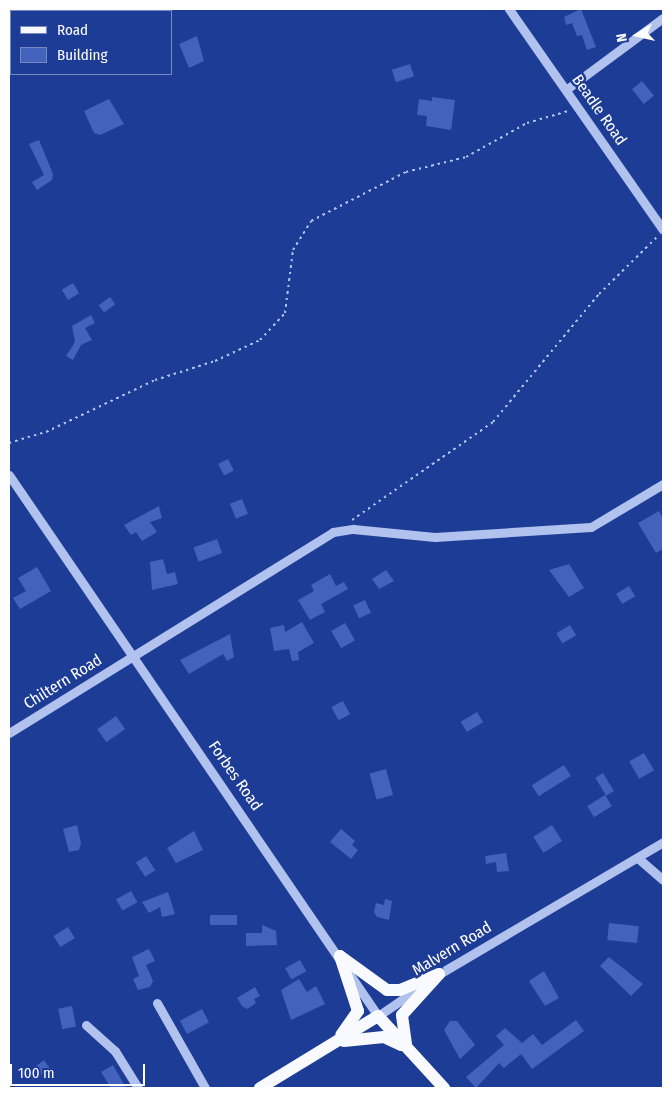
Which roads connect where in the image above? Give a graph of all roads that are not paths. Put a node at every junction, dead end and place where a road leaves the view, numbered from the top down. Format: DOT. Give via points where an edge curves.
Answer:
graph roads {
  1 [pos="509,9"];
  2 [pos="663,18"];
  3 [pos="567,88"];
  4 [pos="663,230"];
  5 [pos="9,475"];
  6 [pos="663,484"];
  7 [pos="132,656"];
  8 [pos="9,733"];
  9 [pos="663,842"];
  10 [pos="639,859"];
  11 [pos="663,880"];
  12 [pos="340,956"];
  13 [pos="439,974"];
  14 [pos="157,1003"];
  15 [pos="378,1016"];
  16 [pos="86,1025"];
  17 [pos="335,1043"];
  18 [pos="408,1049"];
  19 [pos="138,1088"];
  20 [pos="205,1088"];
  21 [pos="260,1088"];
  22 [pos="444,1088"];
  1 -- 3 [label="street, Beadle Road"];
  2 -- 3 [label="street"];
  3 -- 4 [label="street, Beadle Road"];
  5 -- 7 [label="street, Forbes Road"];
  6 -- 7 [label="street, Chiltern Road" via="591,527 435,537 333,532"];
  7 -- 8 [label="street, Chiltern Road"];
  7 -- 12 [label="street, Forbes Road"];
  9 -- 10 [label="street, Malvern Road"];
  10 -- 11 [label="street"];
  10 -- 13 [label="street, Malvern Road"];
  12 -- 13 [label="main road" via="387,990 400,990"];
  12 -- 15 [label="street, Forbes Road"];
  12 -- 17 [label="main road" via="358,1011"];
  13 -- 15 [label="street, Malvern Road"];
  13 -- 18 [label="main road" via="402,1016"];
  14 -- 20 [label="street"];
  15 -- 17 [label="main road, Malvern Road"];
  15 -- 18 [label="main road, Forbes Road"];
  16 -- 19 [label="street" via="115,1051"];
  17 -- 18 [label="main road" via="384,1037"];
  17 -- 21 [label="main road, Malvern Road"];
  18 -- 22 [label="main road, Forbes Road"];
}
